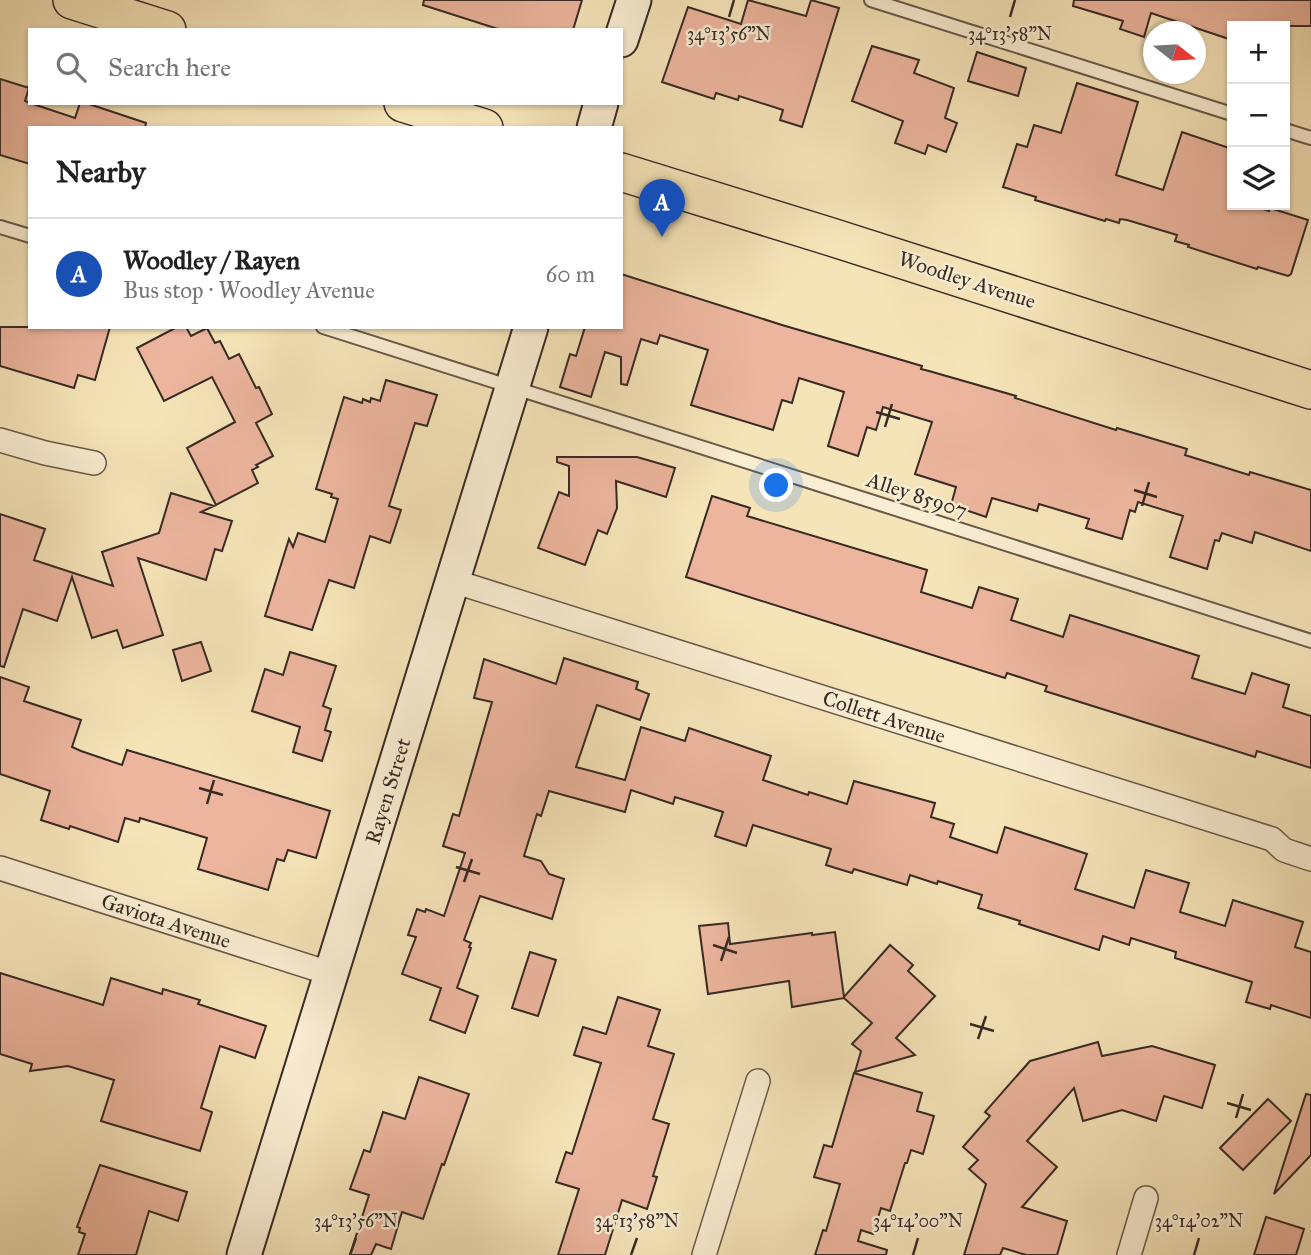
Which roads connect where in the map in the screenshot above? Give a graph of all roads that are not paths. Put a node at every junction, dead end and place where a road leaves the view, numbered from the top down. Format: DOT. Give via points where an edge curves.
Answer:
graph roads {
  1 [pos="72,0"];
  2 [pos="634,0"];
  3 [pos="872,0"];
  4 [pos="161,28"];
  5 [pos="623,34"];
  6 [pos="410,105"];
  7 [pos="600,105"];
  8 [pos="1227,112"];
  9 [pos="478,126"];
  10 [pos="595,126"];
  11 [pos="1290,132"];
  12 [pos="1311,138"];
  13 [pos="623,173"];
  14 [pos="0,227"];
  15 [pos="28,235"];
  16 [pos="329,329"];
  17 [pos="530,329"];
  18 [pos="512,386"];
  19 [pos="1311,390"];
  20 [pos="0,440"];
  21 [pos="94,463"];
  22 [pos="453,581"];
  23 [pos="1311,641"];
  24 [pos="1311,859"];
  25 [pos="0,868"];
  26 [pos="332,974"];
  27 [pos="758,1081"];
  28 [pos="1146,1198"];
  29 [pos="244,1255"];
  30 [pos="704,1255"];
  31 [pos="1129,1255"];
  1 -- 4 [label="main road"];
  2 -- 5 [label="street"];
  3 -- 8 [label="lane"];
  6 -- 9 [label="main road"];
  7 -- 10 [label="street"];
  11 -- 12 [label="lane"];
  13 -- 19 [label="main road, Woodley Avenue"];
  14 -- 15 [label="lane"];
  16 -- 18 [label="lane, Alley 85907"];
  17 -- 18 [label="street, Rayen Street"];
  18 -- 22 [label="street, Rayen Street"];
  18 -- 23 [label="lane, Alley 85907"];
  20 -- 21 [label="street"];
  22 -- 24 [label="street, Collett Avenue" via="1272,839 1284,850"];
  22 -- 26 [label="street, Rayen Street"];
  25 -- 26 [label="street, Gaviota Avenue"];
  26 -- 29 [label="street, Rayen Street"];
  27 -- 30 [label="street"];
  28 -- 31 [label="street"];
}
